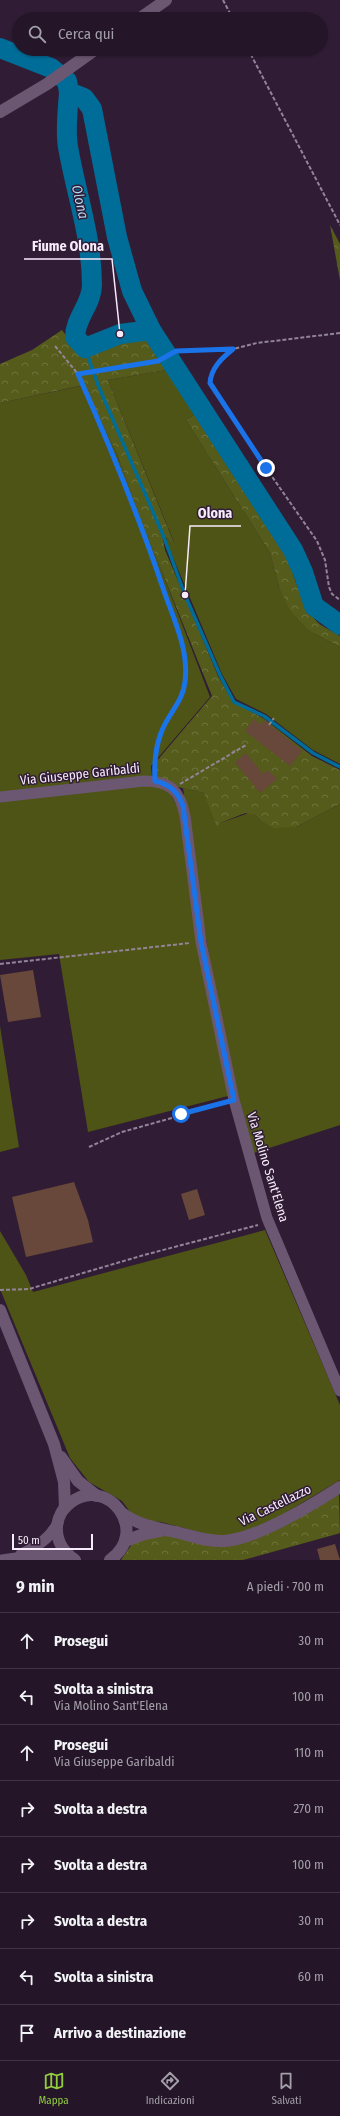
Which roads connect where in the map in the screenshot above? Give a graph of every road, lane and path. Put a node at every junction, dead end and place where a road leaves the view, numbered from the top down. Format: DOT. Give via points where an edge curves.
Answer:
graph roads {
  1 [pos="166,0"];
  2 [pos="223,0"];
  3 [pos="149,12"];
  4 [pos="229,12"];
  5 [pos="86,56"];
  6 [pos="252,56"];
  7 [pos="0,112"];
  8 [pos="340,226"];
  9 [pos="340,333"];
  10 [pos="55,346"];
  11 [pos="233,349"];
  12 [pos="78,374"];
  13 [pos="340,600"];
  14 [pos="274,718"];
  15 [pos="269,725"];
  16 [pos="246,745"];
  17 [pos="155,781"];
  18 [pos="173,788"];
  19 [pos="0,797"];
  20 [pos="201,942"];
  21 [pos="0,964"];
  22 [pos="234,1100"];
  23 [pos="89,1147"];
  24 [pos="268,1222"];
  25 [pos="0,1290"];
  26 [pos="0,1310"];
  27 [pos="340,1391"];
  28 [pos="54,1444"];
  29 [pos="340,1487"];
  30 [pos="97,1496"];
  31 [pos="65,1508"];
  32 [pos="122,1513"];
  33 [pos="58,1522"];
  34 [pos="172,1531"];
  35 [pos="125,1541"];
  36 [pos="115,1557"];
  37 [pos="72,1558"];
  38 [pos="7,1559"];
  1 -- 3 [label="street"];
  2 -- 4 [label="path"];
  5 -- 7 [label="street" via="47,84"];
  6 -- 8 [label="path"];
  9 -- 11 [label="path" via="257,343"];
  10 -- 12 [label="path"];
  11 -- 12 [label="path" via="176,351 158,361"];
  11 -- 13 [label="path" via="212,372 212,388 317,541 325,560 332,594"];
  12 -- 17 [label="path" via="112,452 184,650 186,682 181,699 161,732 154,760"];
  14 -- 15 [label="path"];
  16 -- 18 [label="path"];
  17 -- 18 [label="street, Via Giuseppe Garibaldi"];
  17 -- 19 [label="street, Via Giuseppe Garibaldi"];
  18 -- 20 [label="street" via="181,800 184,811"];
  20 -- 21 [label="path"];
  20 -- 22 [label="street, Via Molino Sant'Elena"];
  22 -- 23 [label="path" via="122,1132"];
  22 -- 24 [label="street, Via Molino Sant'Elena"];
  24 -- 25 [label="path" via="29,1289"];
  24 -- 27 [label="street, Via Molino Sant'Elena"];
  26 -- 28 [label="street"];
  28 -- 30 [label="street, Via Castellazzo" via="74,1476"];
  28 -- 31 [label="street" via="64,1482"];
  29 -- 34 [label="street, Via Castellazzo" via="284,1519 238,1539 216,1541"];
  30 -- 31 [label="street" via="80,1498"];
  30 -- 32 [label="street, Via Castellazzo" via="112,1502"];
  31 -- 33 [label="street"];
  32 -- 34 [label="street, Via Castellazzo" via="136,1522"];
  32 -- 35 [label="street" via="127,1526"];
  33 -- 37 [label="street" via="60,1544"];
  33 -- 38 [label="street" via="53,1532 42,1543"];
  34 -- 35 [label="street, Via Castellazzo" via="144,1534"];
  35 -- 36 [label="street"];
  37 -- 38 [label="street" via="53,1555"];
}
